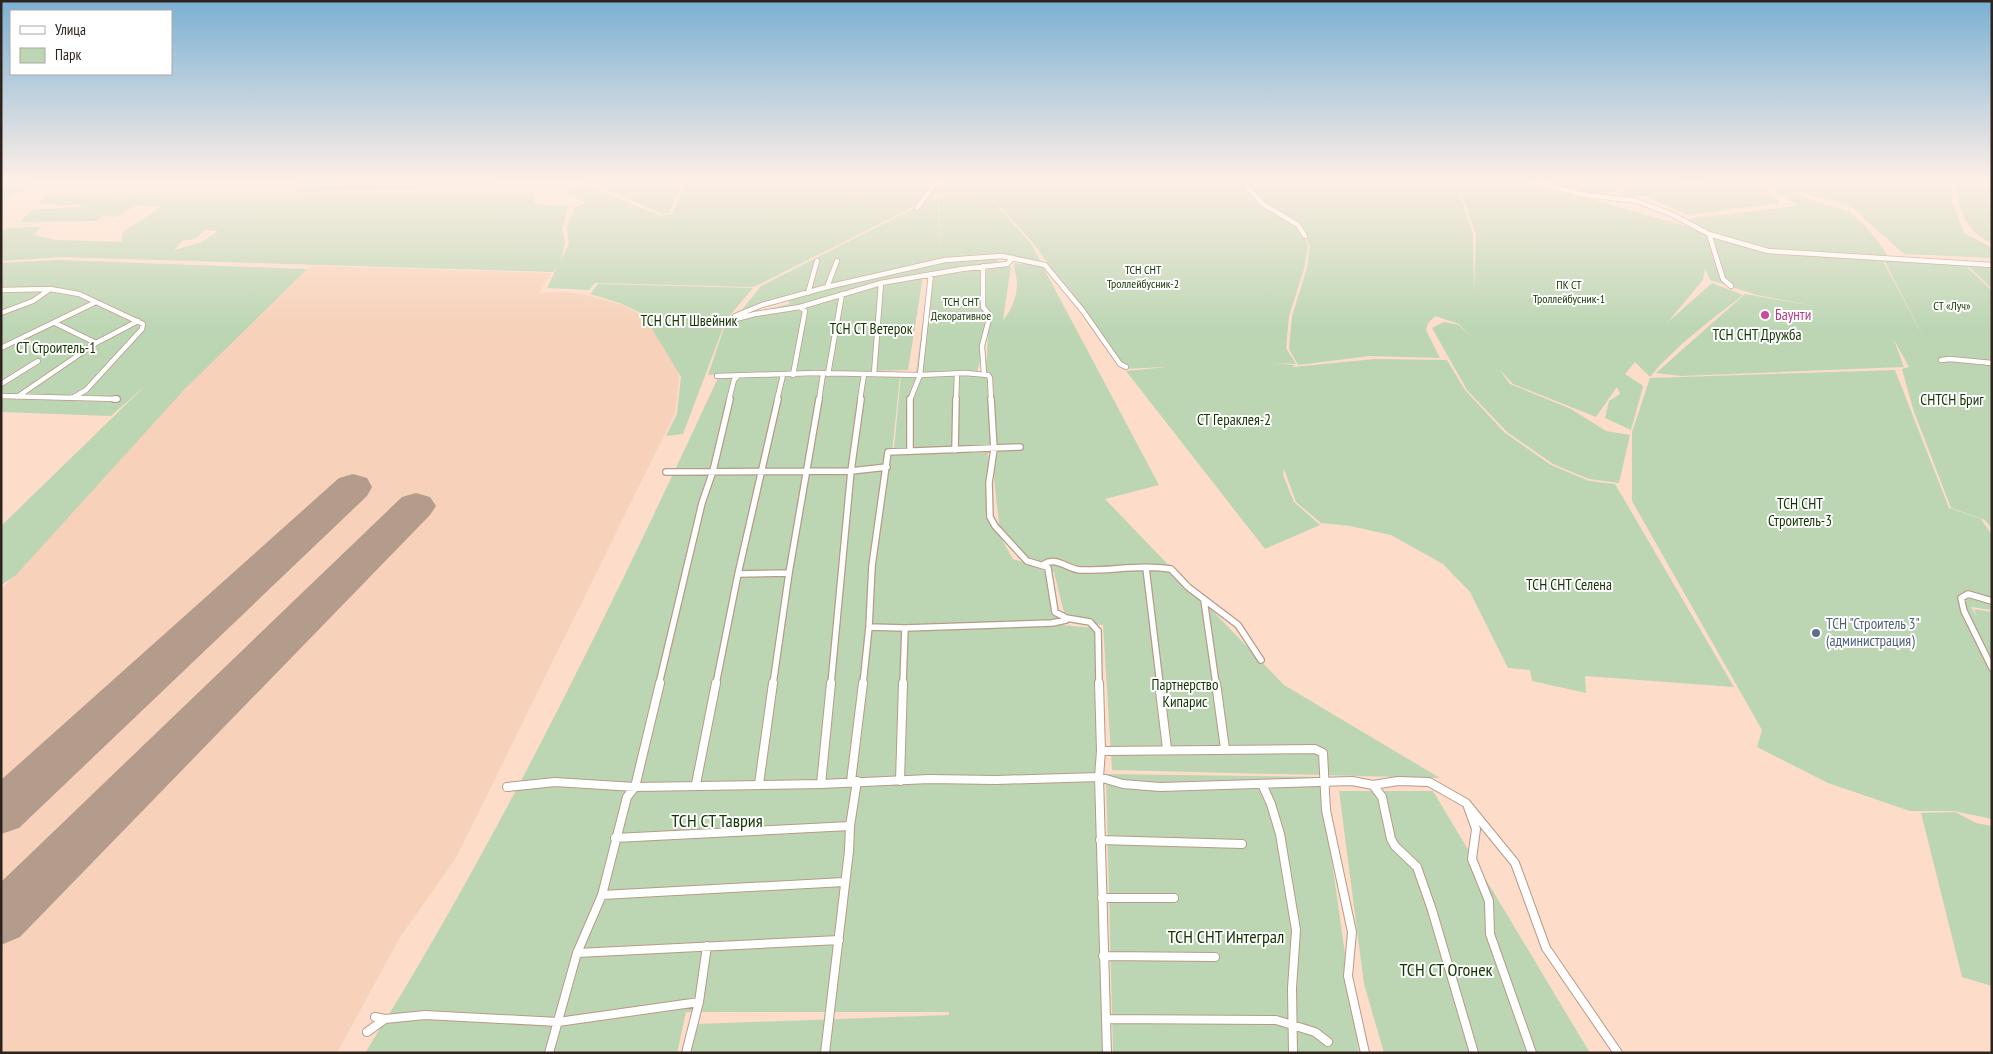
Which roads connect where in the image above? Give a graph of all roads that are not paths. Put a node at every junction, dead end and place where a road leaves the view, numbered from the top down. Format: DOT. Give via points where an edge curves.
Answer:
graph roads {
  1 [pos="1301,230"];
  2 [pos="1701,230"];
  3 [pos="1709,234"];
  4 [pos="1305,236"];
  5 [pos="1013,258"];
  6 [pos="817,261"];
  7 [pos="836,261"];
  8 [pos="1992,265"];
  9 [pos="984,266"];
  10 [pos="931,274"];
  11 [pos="882,283"];
  12 [pos="1731,286"];
  13 [pos="826,287"];
  14 [pos="50,289"];
  15 [pos="1,292"];
  16 [pos="808,293"];
  17 [pos="842,294"];
  18 [pos="96,302"];
  19 [pos="800,307"];
  20 [pos="1,314"];
  21 [pos="138,321"];
  22 [pos="56,323"];
  23 [pos="96,342"];
  24 [pos="1,348"];
  25 [pos="1941,360"];
  26 [pos="38,361"];
  27 [pos="1992,363"];
  28 [pos="1126,368"];
  29 [pos="826,374"];
  30 [pos="864,374"];
  31 [pos="874,374"];
  32 [pos="957,374"];
  33 [pos="984,374"];
  34 [pos="782,375"];
  35 [pos="793,375"];
  36 [pos="920,375"];
  37 [pos="717,376"];
  38 [pos="738,376"];
  39 [pos="1,384"];
  40 [pos="1,396"];
  41 [pos="17,397"];
  42 [pos="72,398"];
  43 [pos="117,399"];
  44 [pos="1020,447"];
  45 [pos="994,449"];
  46 [pos="955,450"];
  47 [pos="910,451"];
  48 [pos="887,467"];
  49 [pos="851,470"];
  50 [pos="713,471"];
  51 [pos="762,471"];
  52 [pos="806,471"];
  53 [pos="666,472"];
  54 [pos="1048,568"];
  55 [pos="1146,568"];
  56 [pos="789,573"];
  57 [pos="738,574"];
  58 [pos="1204,600"];
  59 [pos="1992,601"];
  60 [pos="1067,620"];
  61 [pos="869,627"];
  62 [pos="905,628"];
  63 [pos="1261,660"];
  64 [pos="1992,668"];
  65 [pos="1167,749"];
  66 [pos="1225,749"];
  67 [pos="1101,751"];
  68 [pos="1099,778"];
  69 [pos="854,781"];
  70 [pos="900,781"];
  71 [pos="1326,782"];
  72 [pos="696,784"];
  73 [pos="759,784"];
  74 [pos="821,784"];
  75 [pos="1262,784"];
  76 [pos="1373,784"];
  77 [pos="635,787"];
  78 [pos="507,788"];
  79 [pos="1466,803"];
  80 [pos="850,826"];
  81 [pos="615,838"];
  82 [pos="1100,840"];
  83 [pos="1242,844"];
  84 [pos="844,882"];
  85 [pos="602,895"];
  86 [pos="1102,898"];
  87 [pos="1174,898"];
  88 [pos="839,940"];
  89 [pos="707,946"];
  90 [pos="577,953"];
  91 [pos="1103,956"];
  92 [pos="1215,957"];
  93 [pos="699,1002"];
  94 [pos="375,1016"];
  95 [pos="385,1019"];
  96 [pos="1106,1019"];
  97 [pos="558,1022"];
  98 [pos="1292,1026"];
  99 [pos="367,1032"];
  100 [pos="1328,1042"];
  101 [pos="549,1053"];
  102 [pos="686,1053"];
  103 [pos="825,1053"];
  104 [pos="1107,1053"];
  105 [pos="1293,1053"];
  106 [pos="1366,1053"];
  107 [pos="1474,1053"];
  108 [pos="1532,1053"];
  109 [pos="1618,1053"];
  1 -- 4 [label="street"];
  2 -- 3 [label="street"];
  3 -- 8 [label="street" via="1774,252"];
  3 -- 12 [label="street" via="1723,279"];
  5 -- 9 [label="street" via="1007,264"];
  5 -- 13 [label="street" via="989,256 945,260"];
  5 -- 28 [label="street" via="1044,266 1078,304"];
  6 -- 16 [label="street"];
  7 -- 13 [label="street"];
  9 -- 10 [label="street"];
  9 -- 33 [label="street" via="983,307 989,319 982,332 980,353"];
  10 -- 11 [label="street"];
  10 -- 36 [label="street"];
  11 -- 17 [label="street"];
  11 -- 31 [label="street"];
  13 -- 16 [label="street"];
  14 -- 15 [label="street"];
  14 -- 18 [label="street" via="79,294"];
  14 -- 20 [label="street" via="33,301"];
  16 -- 19 [label="street" via="762,305 734,318"];
  17 -- 19 [label="street"];
  17 -- 29 [label="street"];
  18 -- 21 [label="street"];
  18 -- 22 [label="street"];
  19 -- 35 [label="street" via="805,311"];
  21 -- 23 [label="street"];
  21 -- 42 [label="street" via="143,324 142,329 86,390"];
  22 -- 23 [label="street"];
  22 -- 24 [label="street"];
  23 -- 41 [label="street"];
  25 -- 27 [label="street"];
  26 -- 39 [label="street"];
  29 -- 30 [label="street"];
  29 -- 35 [label="street"];
  29 -- 52 [label="street"];
  30 -- 31 [label="street"];
  30 -- 49 [label="street"];
  31 -- 36 [label="street"];
  32 -- 33 [label="street"];
  32 -- 36 [label="street"];
  32 -- 46 [label="street"];
  33 -- 45 [label="street" via="990,378"];
  34 -- 35 [label="street"];
  34 -- 38 [label="street"];
  34 -- 51 [label="street"];
  36 -- 47 [label="street" via="910,399"];
  37 -- 38 [label="street"];
  38 -- 50 [label="street" via="734,380"];
  40 -- 41 [label="street"];
  41 -- 42 [label="street"];
  42 -- 43 [label="street"];
  44 -- 45 [label="street"];
  45 -- 46 [label="street"];
  45 -- 54 [label="street" via="989,483 990,517 1027,561"];
  46 -- 47 [label="street"];
  47 -- 48 [label="street" via="888,452"];
  48 -- 49 [label="street"];
  48 -- 61 [label="street" via="872,566"];
  49 -- 52 [label="street"];
  49 -- 74 [label="street"];
  50 -- 51 [label="street"];
  50 -- 53 [label="street"];
  50 -- 77 [label="street" via="702,503"];
  51 -- 52 [label="street"];
  51 -- 57 [label="street"];
  52 -- 56 [label="street"];
  54 -- 55 [label="street" via="1044,564 1051,560 1080,570"];
  54 -- 60 [label="street" via="1055,612"];
  55 -- 58 [label="street" via="1171,569"];
  55 -- 65 [label="street"];
  56 -- 57 [label="street"];
  56 -- 73 [label="street"];
  57 -- 72 [label="street"];
  58 -- 63 [label="street" via="1238,625"];
  58 -- 66 [label="street"];
  59 -- 64 [label="street" via="1968,594 1961,598 1964,611"];
  60 -- 62 [label="street"];
  60 -- 67 [label="street" via="1089,621 1096,625 1098,631"];
  61 -- 62 [label="street"];
  61 -- 69 [label="street"];
  62 -- 70 [label="street"];
  65 -- 66 [label="street"];
  65 -- 67 [label="street"];
  66 -- 71 [label="street" via="1318,750 1324,756"];
  67 -- 68 [label="street"];
  68 -- 70 [label="street" via="929,778"];
  68 -- 75 [label="street" via="1122,784 1160,787"];
  68 -- 82 [label="street"];
  69 -- 70 [label="street"];
  69 -- 74 [label="street"];
  69 -- 80 [label="street"];
  71 -- 75 [label="street"];
  71 -- 76 [label="street"];
  71 -- 106 [label="street" via="1326,810 1352,932 1348,976"];
  72 -- 73 [label="street"];
  72 -- 77 [label="street"];
  73 -- 74 [label="street"];
  75 -- 98 [label="street" via="1280,834 1296,930"];
  76 -- 79 [label="street" via="1398,780 1429,782"];
  76 -- 107 [label="street" via="1382,797 1391,839 1417,867"];
  77 -- 78 [label="street" via="555,782"];
  77 -- 81 [label="street" via="628,797"];
  79 -- 108 [label="street" via="1476,829 1472,859 1489,901 1490,934"];
  79 -- 109 [label="street" via="1515,863 1546,948"];
  80 -- 81 [label="street"];
  80 -- 84 [label="street"];
  81 -- 85 [label="street"];
  82 -- 83 [label="street"];
  82 -- 86 [label="street"];
  84 -- 85 [label="street"];
  84 -- 88 [label="street"];
  85 -- 90 [label="street"];
  86 -- 87 [label="street"];
  86 -- 91 [label="street"];
  88 -- 89 [label="street"];
  88 -- 103 [label="street"];
  89 -- 90 [label="street"];
  89 -- 93 [label="street"];
  90 -- 97 [label="street"];
  91 -- 92 [label="street"];
  91 -- 96 [label="street"];
  93 -- 97 [label="street"];
  93 -- 102 [label="street"];
  94 -- 95 [label="street"];
  95 -- 97 [label="street" via="425,1016"];
  95 -- 99 [label="street"];
  96 -- 98 [label="street" via="1276,1020"];
  96 -- 104 [label="street"];
  97 -- 101 [label="street"];
  98 -- 100 [label="street" via="1315,1032"];
  98 -- 105 [label="street"];
}
